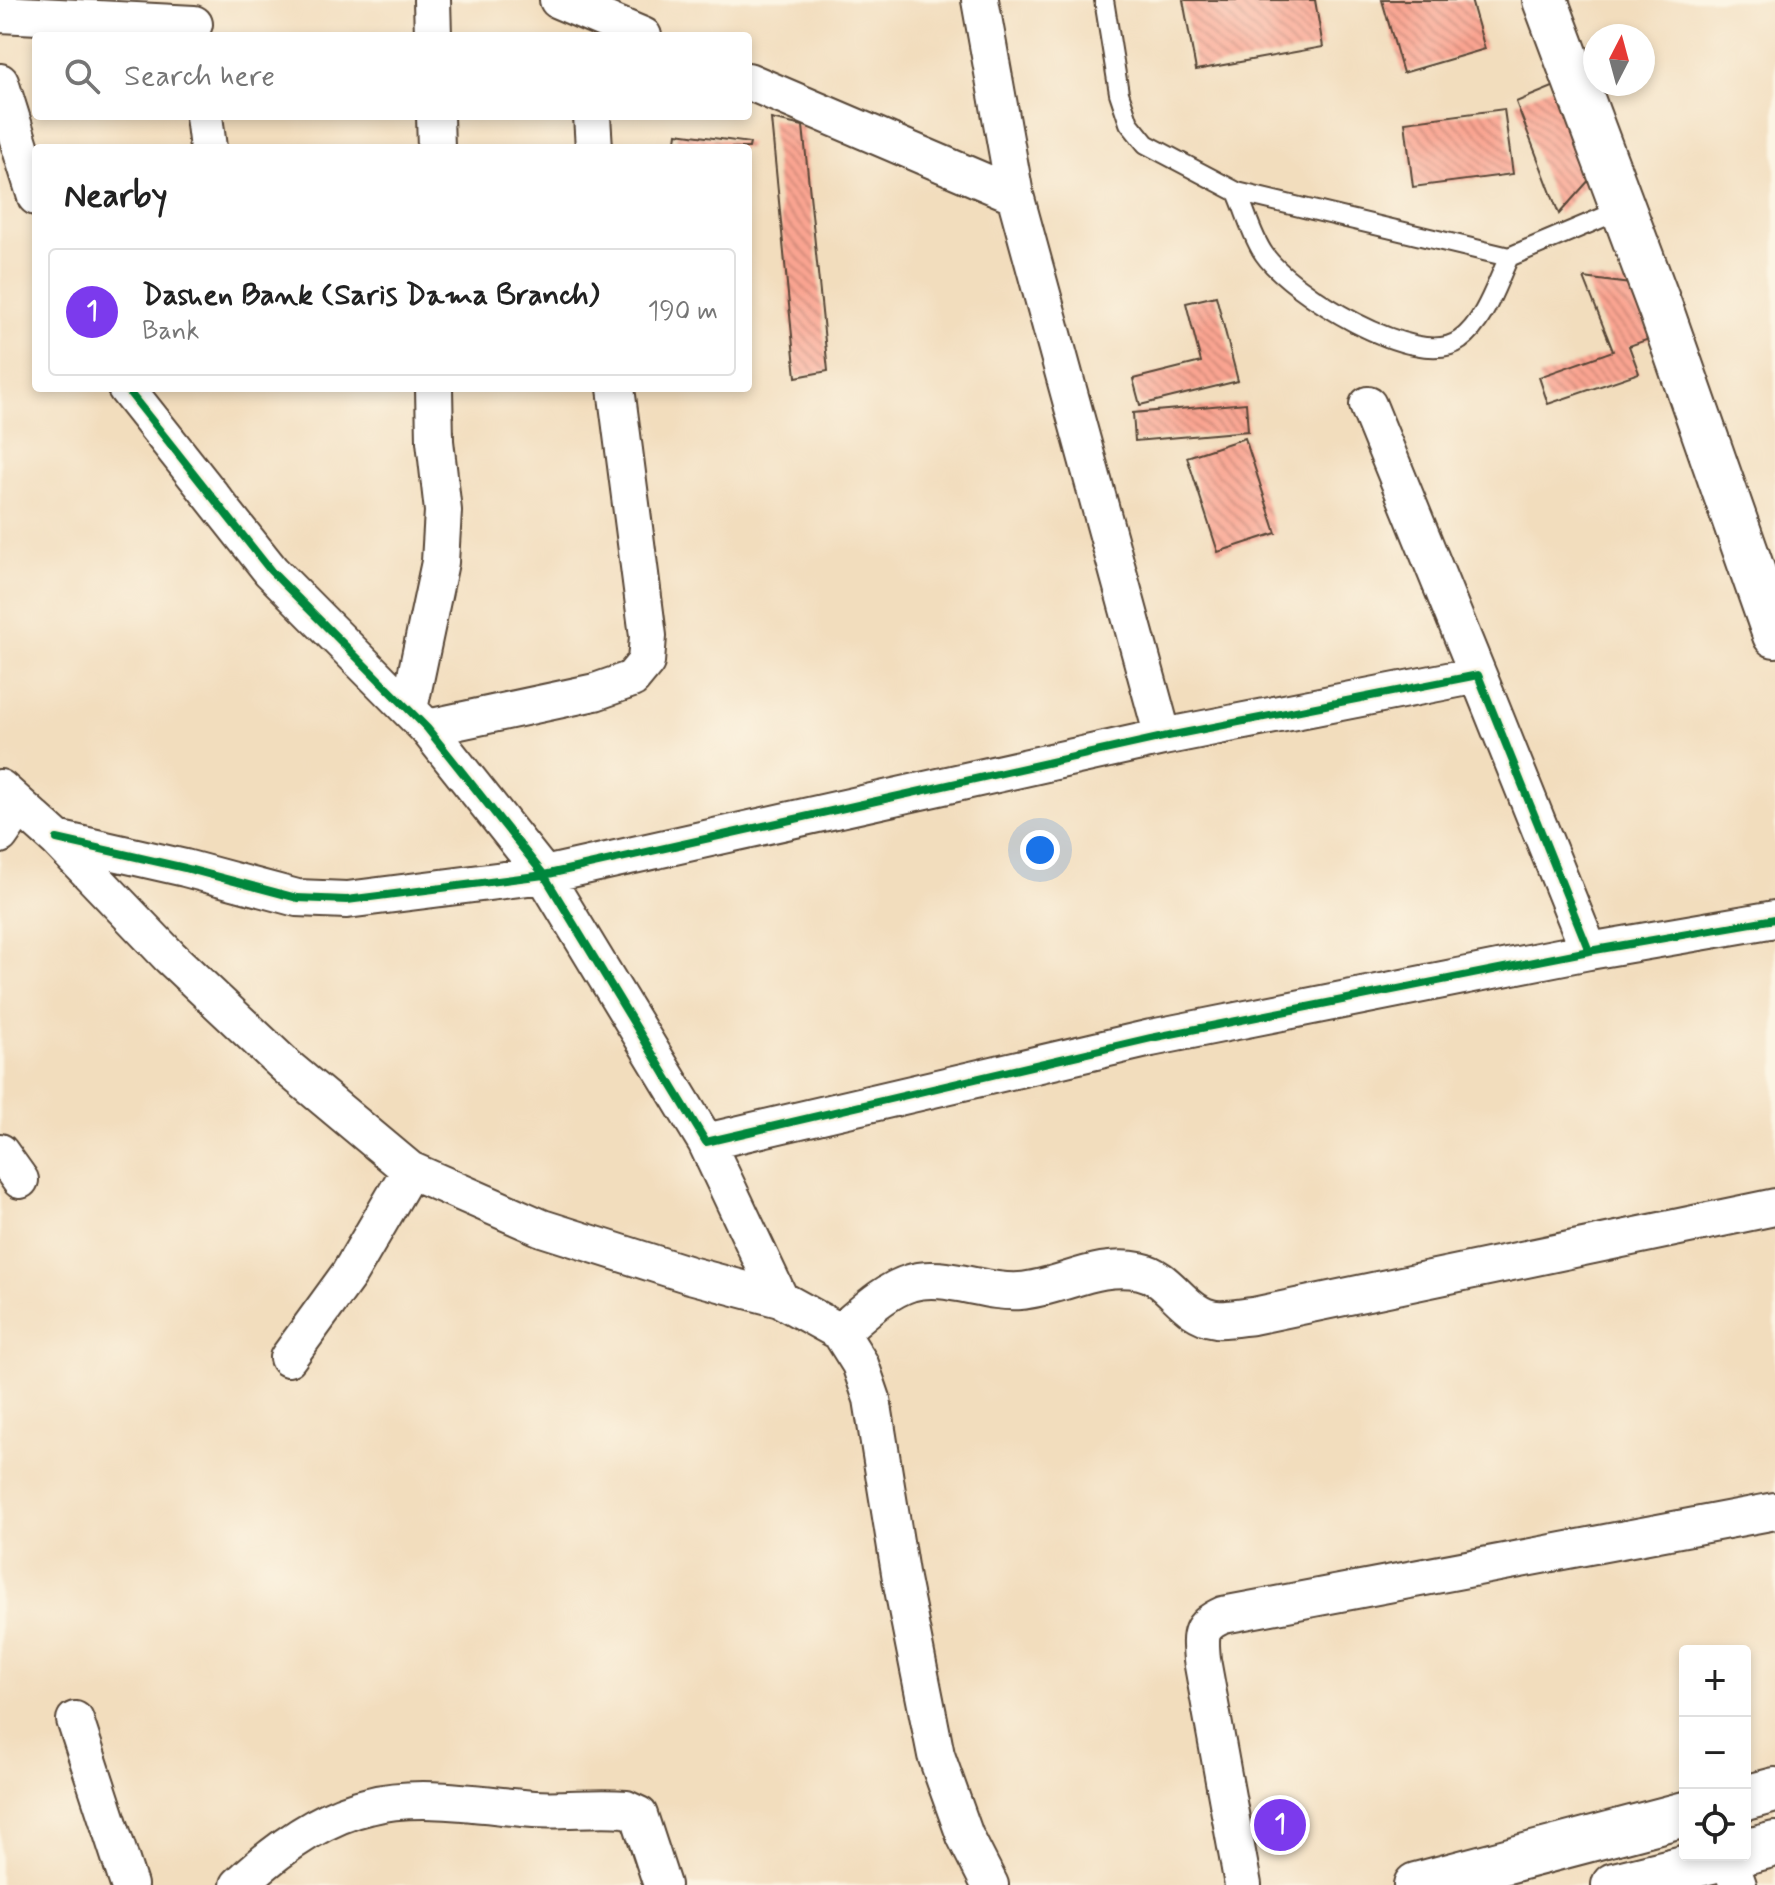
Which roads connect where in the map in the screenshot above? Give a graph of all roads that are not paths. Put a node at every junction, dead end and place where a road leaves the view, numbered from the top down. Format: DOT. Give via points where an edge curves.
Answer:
graph roads {
  1 [pos="432,0"];
  2 [pos="980,0"];
  3 [pos="1104,0"];
  4 [pos="1545,0"];
  5 [pos="0,14"];
  6 [pos="577,16"];
  7 [pos="194,20"];
  8 [pos="433,32"];
  9 [pos="630,32"];
  10 [pos="0,82"];
  11 [pos="752,83"];
  12 [pos="204,120"];
  13 [pos="435,120"];
  14 [pos="592,120"];
  15 [pos="208,144"];
  16 [pos="436,144"];
  17 [pos="594,144"];
  18 [pos="32,184"];
  19 [pos="1237,192"];
  20 [pos="1015,195"];
  21 [pos="1623,209"];
  22 [pos="1509,257"];
  23 [pos="129,392"];
  24 [pos="434,392"];
  25 [pos="617,392"];
  26 [pos="1368,405"];
  27 [pos="1775,635"];
  28 [pos="1478,675"];
  29 [pos="418,719"];
  30 [pos="1163,737"];
  31 [pos="7,810"];
  32 [pos="57,839"];
  33 [pos="544,875"];
  34 [pos="1775,919"];
  35 [pos="1589,951"];
  36 [pos="706,1142"];
  37 [pos="410,1170"];
  38 [pos="1775,1207"];
  39 [pos="780,1299"];
  40 [pos="840,1332"];
  41 [pos="288,1358"];
  42 [pos="1775,1511"];
  43 [pos="75,1720"];
  44 [pos="1775,1790"];
  45 [pos="1751,1796"];
  46 [pos="1679,1816"];
  47 [pos="1775,1844"];
  48 [pos="1737,1862"];
  49 [pos="129,1885"];
  50 [pos="239,1885"];
  51 [pos="662,1885"];
  52 [pos="990,1885"];
  53 [pos="1243,1885"];
  54 [pos="1416,1885"];
  55 [pos="1614,1885"];
  1 -- 8 [label="street"];
  2 -- 20 [label="street"];
  3 -- 19 [label="lane" via="1129,123 1146,144"];
  4 -- 21 [label="street"];
  5 -- 7 [label="street"];
  6 -- 9 [label="street"];
  10 -- 18 [label="street"];
  11 -- 20 [label="street"];
  12 -- 15 [label="street"];
  13 -- 16 [label="street"];
  14 -- 17 [label="street"];
  19 -- 22 [label="lane"];
  19 -- 22 [label="lane" via="1263,253 1289,282 1337,314 1405,344 1430,349 1458,342 1475,325"];
  20 -- 30 [label="street"];
  21 -- 22 [label="lane"];
  21 -- 27 [label="street"];
  23 -- 29 [label="street" via="271,571"];
  24 -- 29 [label="street" via="443,511"];
  25 -- 29 [label="street" via="648,636 646,662 632,679 595,692"];
  26 -- 28 [label="street"];
  28 -- 30 [label="street"];
  28 -- 35 [label="street"];
  29 -- 33 [label="street"];
  30 -- 33 [label="street"];
  31 -- 32 [label="street"];
  32 -- 33 [label="street" via="297,898 347,900"];
  32 -- 37 [label="street" via="170,957 288,1068"];
  33 -- 36 [label="street"];
  34 -- 35 [label="street"];
  35 -- 36 [label="street" via="1151,1038"];
  36 -- 39 [label="street"];
  37 -- 39 [label="street" via="542,1228"];
  37 -- 41 [label="street" via="349,1274"];
  38 -- 40 [label="street" via="1241,1317 1217,1319 1191,1310 1143,1271 1082,1274 1020,1291 940,1280 911,1282 887,1294"];
  39 -- 40 [label="street"];
  40 -- 52 [label="street" via="860,1364 872,1399 936,1755 965,1836"];
  42 -- 53 [label="street" via="1208,1622 1200,1635 1202,1660"];
  43 -- 49 [label="street"];
  44 -- 45 [label="street"];
  46 -- 54 [label="street"];
  47 -- 48 [label="street"];
  48 -- 55 [label="street"];
  50 -- 51 [label="street" via="326,1820 370,1805 410,1801 626,1809 639,1815"];
}
